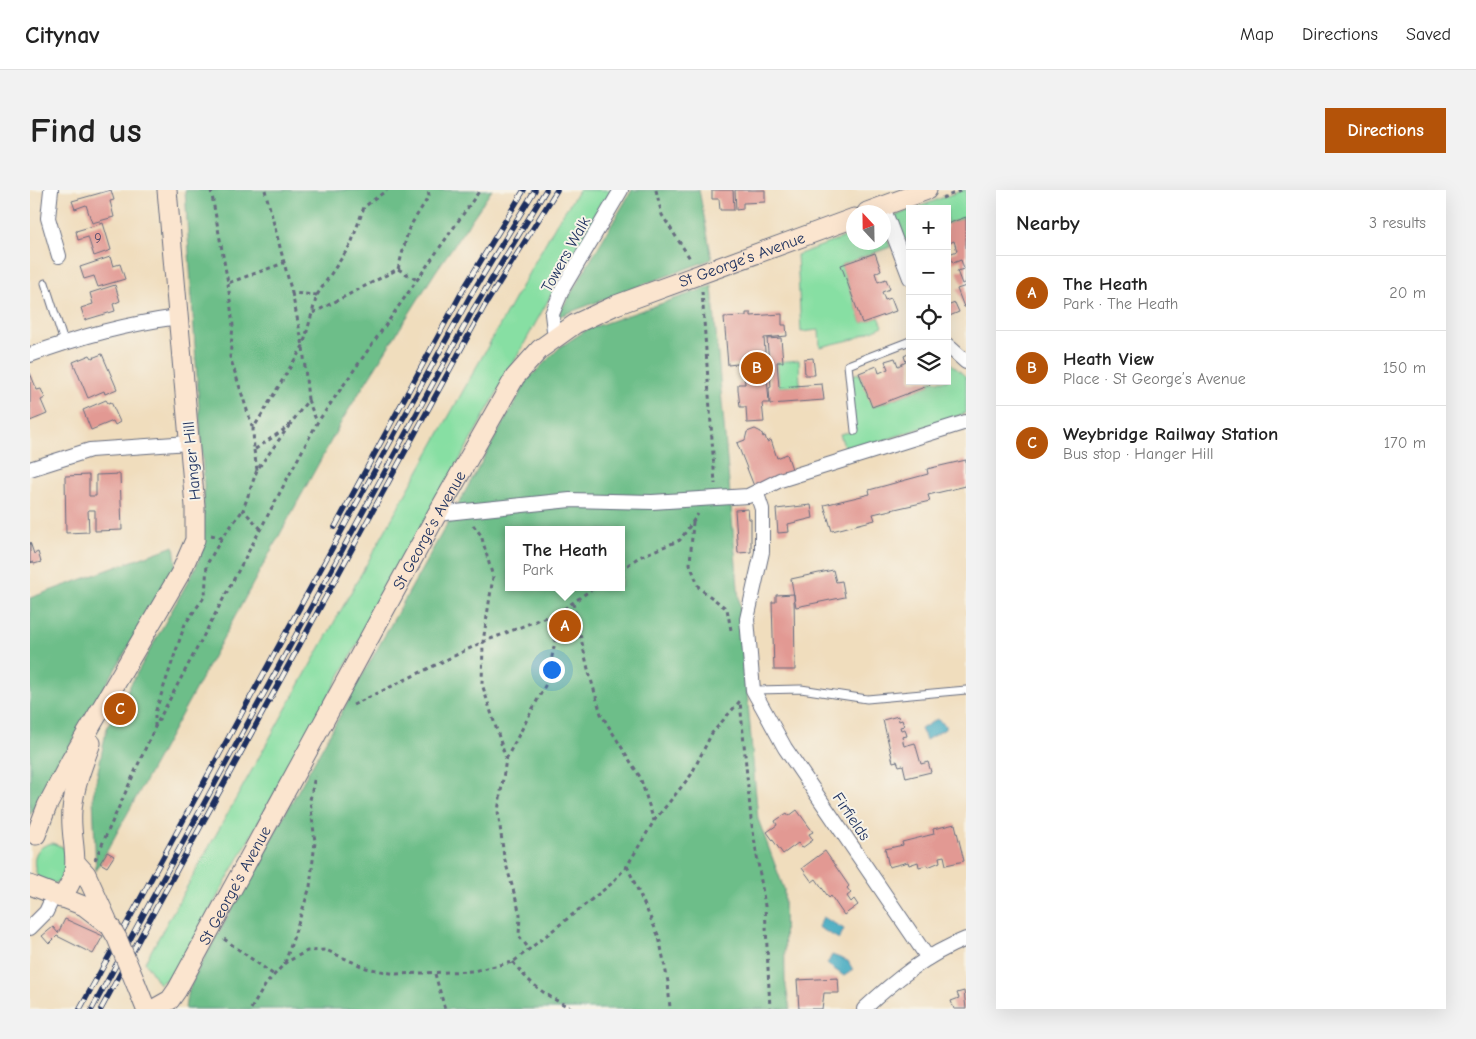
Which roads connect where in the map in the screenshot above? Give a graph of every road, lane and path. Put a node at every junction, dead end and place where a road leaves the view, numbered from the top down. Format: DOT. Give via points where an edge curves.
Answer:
graph roads {
  1 [pos="50,190"];
  2 [pos="167,190"];
  3 [pos="211,190"];
  4 [pos="265,190"];
  5 [pos="387,190"];
  6 [pos="428,190"];
  7 [pos="480,190"];
  8 [pos="621,190"];
  9 [pos="656,190"];
  10 [pos="927,190"];
  11 [pos="888,205"];
  12 [pos="846,221"];
  13 [pos="891,241"];
  14 [pos="59,256"];
  15 [pos="284,263"];
  16 [pos="398,269"];
  17 [pos="906,270"];
  18 [pos="700,274"];
  19 [pos="417,280"];
  20 [pos="45,283"];
  21 [pos="228,283"];
  22 [pos="292,293"];
  23 [pos="316,295"];
  24 [pos="313,314"];
  25 [pos="178,317"];
  26 [pos="555,338"];
  27 [pos="64,342"];
  28 [pos="906,343"];
  29 [pos="303,346"];
  30 [pos="951,348"];
  31 [pos="30,355"];
  32 [pos="966,362"];
  33 [pos="308,400"];
  34 [pos="966,422"];
  35 [pos="317,423"];
  36 [pos="289,426"];
  37 [pos="253,429"];
  38 [pos="855,431"];
  39 [pos="189,443"];
  40 [pos="254,450"];
  41 [pos="30,469"];
  42 [pos="257,470"];
  43 [pos="757,494"];
  44 [pos="713,498"];
  45 [pos="243,510"];
  46 [pos="464,512"];
  47 [pos="437,514"];
  48 [pos="693,522"];
  49 [pos="261,529"];
  50 [pos="196,532"];
  51 [pos="222,538"];
  52 [pos="625,567"];
  53 [pos="590,591"];
  54 [pos="573,602"];
  55 [pos="561,611"];
  56 [pos="732,635"];
  57 [pos="483,642"];
  58 [pos="746,690"];
  59 [pos="966,690"];
  60 [pos="740,700"];
  61 [pos="102,708"];
  62 [pos="348,714"];
  63 [pos="155,727"];
  64 [pos="506,759"];
  65 [pos="300,767"];
  66 [pos="654,821"];
  67 [pos="33,837"];
  68 [pos="72,839"];
  69 [pos="84,864"];
  70 [pos="627,866"];
  71 [pos="30,885"];
  72 [pos="58,897"];
  73 [pos="110,926"];
  74 [pos="30,928"];
  75 [pos="210,930"];
  76 [pos="966,939"];
  77 [pos="530,950"];
  78 [pos="928,958"];
  79 [pos="513,962"];
  80 [pos="285,963"];
  81 [pos="435,974"];
  82 [pos="274,975"];
  83 [pos="146,1009"];
  84 [pos="154,1009"];
  85 [pos="251,1009"];
  86 [pos="445,1009"];
  87 [pos="573,1009"];
  88 [pos="670,1009"];
  89 [pos="770,1009"];
  90 [pos="864,1009"];
  1 -- 14 [label="street" via="48,218"];
  2 -- 25 [label="main road, Hanger Hill"];
  3 -- 21 [label="path"];
  4 -- 15 [label="path"];
  5 -- 23 [label="path" via="364,207 351,244"];
  6 -- 16 [label="path" via="429,196 409,228"];
  7 -- 19 [label="path"];
  8 -- 26 [label="street, Towers Walk" via="563,288 552,314"];
  9 -- 18 [label="path" via="662,215"];
  10 -- 11 [label="main road"];
  12 -- 18 [label="main road, St George’s Avenue"];
  13 -- 17 [label="street"];
  15 -- 21 [label="path"];
  15 -- 22 [label="path"];
  16 -- 19 [label="path"];
  16 -- 24 [label="path"];
  18 -- 26 [label="main road, St George’s Avenue" via="616,305 575,324"];
  18 -- 44 [label="path"];
  19 -- 35 [label="path"];
  20 -- 27 [label="lane"];
  21 -- 37 [label="path" via="233,326 230,357"];
  22 -- 23 [label="path"];
  22 -- 29 [label="path"];
  23 -- 24 [label="path"];
  24 -- 29 [label="path"];
  25 -- 27 [label="street" via="137,322"];
  25 -- 39 [label="main road, Hanger Hill"];
  26 -- 47 [label="main road, St George’s Avenue" via="540,349 515,377"];
  27 -- 31 [label="street"];
  28 -- 38 [label="lane" via="848,365"];
  29 -- 33 [label="path"];
  29 -- 37 [label="path"];
  30 -- 32 [label="street"];
  33 -- 35 [label="path"];
  33 -- 36 [label="path"];
  34 -- 43 [label="street" via="780,480"];
  35 -- 49 [label="path"];
  36 -- 40 [label="path"];
  36 -- 42 [label="path"];
  37 -- 40 [label="path"];
  39 -- 41 [label="street" via="90,450"];
  39 -- 50 [label="main road, Hanger Hill"];
  40 -- 42 [label="path"];
  42 -- 45 [label="path"];
  43 -- 44 [label="street"];
  43 -- 58 [label="street" via="762,510 762,552 747,619"];
  44 -- 46 [label="street" via="652,502 570,500"];
  44 -- 48 [label="path"];
  45 -- 49 [label="path"];
  45 -- 51 [label="path"];
  46 -- 47 [label="street"];
  46 -- 57 [label="path" via="481,534 493,578"];
  47 -- 65 [label="main road, St George’s Avenue"];
  48 -- 52 [label="path" via="680,540 639,557"];
  48 -- 56 [label="path" via="690,564 699,588 727,609"];
  49 -- 63 [label="path"];
  50 -- 51 [label="path"];
  50 -- 61 [label="main road, Hanger Hill" via="190,556"];
  51 -- 63 [label="path" via="207,564 205,596 185,624 155,713"];
  53 -- 54 [label="path"];
  54 -- 55 [label="path"];
  54 -- 66 [label="path" via="601,714 640,778"];
  55 -- 57 [label="path"];
  55 -- 64 [label="path" via="547,682"];
  57 -- 62 [label="path" via="353,705"];
  57 -- 64 [label="path" via="482,684"];
  58 -- 59 [label="lane" via="801,689 868,699"];
  58 -- 60 [label="path"];
  58 -- 78 [label="street, Firfields"];
  60 -- 66 [label="path" via="712,733 691,775"];
  60 -- 89 [label="path" via="751,819 765,906"];
  61 -- 67 [label="main road, Hanger Hill" via="71,760"];
  61 -- 68 [label="main road, Hanger Hill" via="72,808"];
  63 -- 69 [label="path"];
  64 -- 77 [label="path" via="498,811 504,857 520,914 519,936"];
  65 -- 75 [label="main road, St George’s Avenue"];
  65 -- 80 [label="path" via="316,772 310,800 315,842 310,887"];
  66 -- 70 [label="path"];
  67 -- 68 [label="main road" via="49,831"];
  68 -- 69 [label="main road, Hanger Hill"];
  69 -- 72 [label="main road"];
  69 -- 73 [label="main road"];
  70 -- 77 [label="path"];
  70 -- 88 [label="path" via="659,937"];
  71 -- 72 [label="main road"];
  72 -- 73 [label="main road" via="84,906"];
  72 -- 74 [label="street"];
  73 -- 83 [label="main road, bridge" via="118,938"];
  75 -- 82 [label="path"];
  75 -- 84 [label="main road, St George’s Avenue" via="170,1000"];
  76 -- 78 [label="street"];
  77 -- 79 [label="path"];
  78 -- 90 [label="street" via="892,983"];
  79 -- 81 [label="path"];
  79 -- 87 [label="path" via="526,979 546,996"];
  80 -- 81 [label="path" via="307,950 326,950 366,968 396,974"];
  80 -- 82 [label="path"];
  81 -- 86 [label="path"];
  82 -- 85 [label="path"];
}
